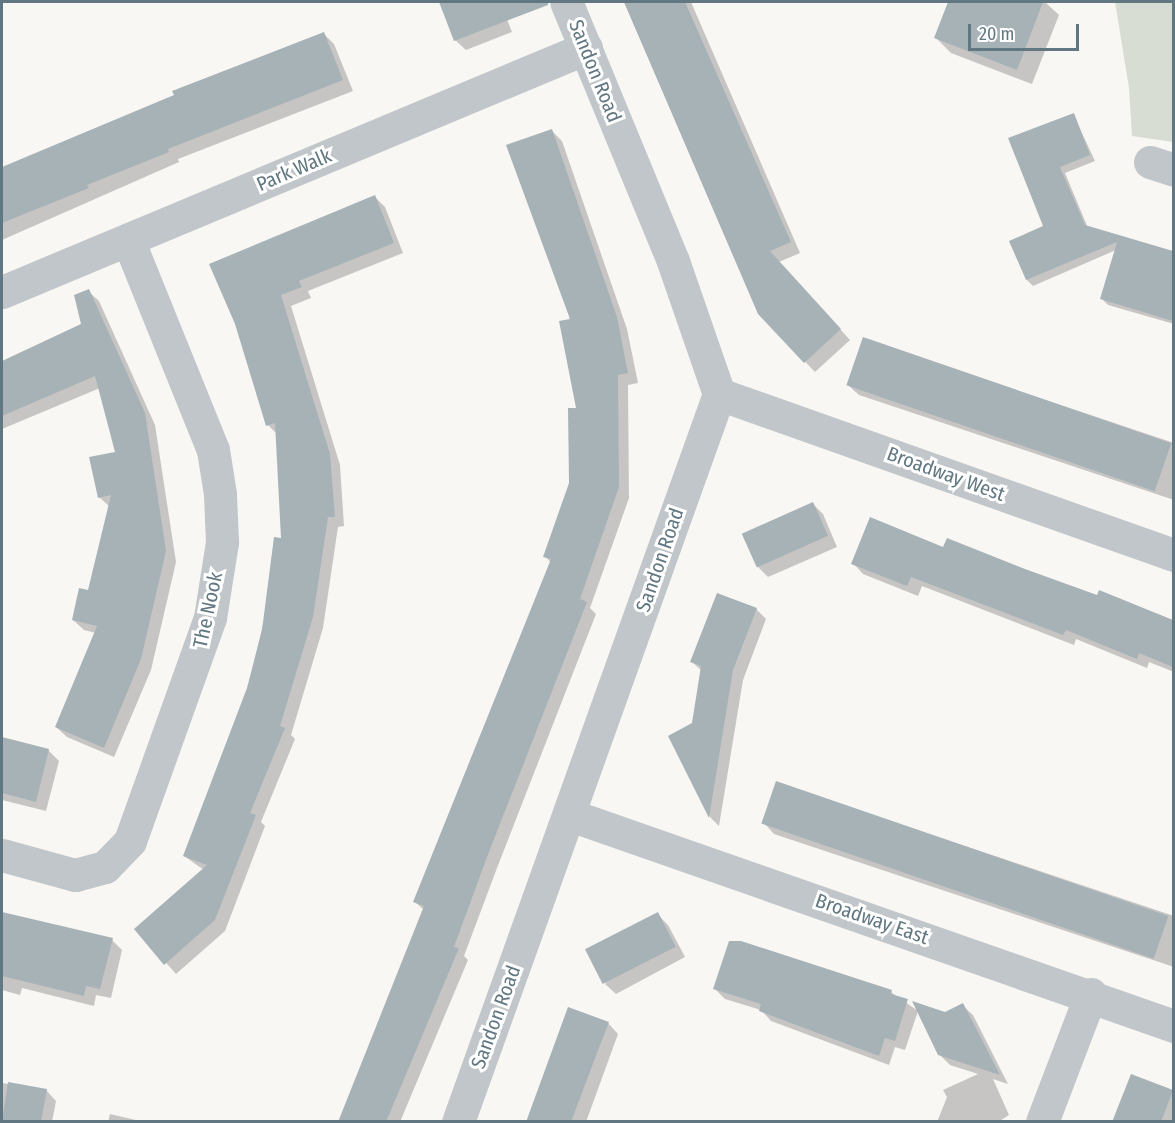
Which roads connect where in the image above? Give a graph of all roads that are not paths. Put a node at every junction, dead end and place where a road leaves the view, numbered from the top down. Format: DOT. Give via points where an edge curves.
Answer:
graph roads {
  1 [pos="567,2"];
  2 [pos="586,48"];
  3 [pos="128,240"];
  4 [pos="2,292"];
  5 [pos="719,393"];
  6 [pos="1173,555"];
  7 [pos="570,815"];
  8 [pos="2,855"];
  9 [pos="1091,994"];
  10 [pos="1173,1026"];
  11 [pos="458,1122"];
  12 [pos="1041,1122"];
  1 -- 2 [label="street, Sandon Road"];
  2 -- 3 [label="street, Park Walk"];
  2 -- 5 [label="street, Sandon Road" via="674,261"];
  3 -- 4 [label="street, Park Walk"];
  3 -- 8 [label="street, The Nook" via="213,450 222,542 210,618 130,841 105,867 75,875"];
  5 -- 6 [label="street, Broadway West"];
  5 -- 7 [label="street, Sandon Road"];
  7 -- 9 [label="street, Broadway East"];
  7 -- 11 [label="street, Sandon Road"];
  9 -- 10 [label="street, Broadway East"];
  9 -- 12 [label="street"];
}
